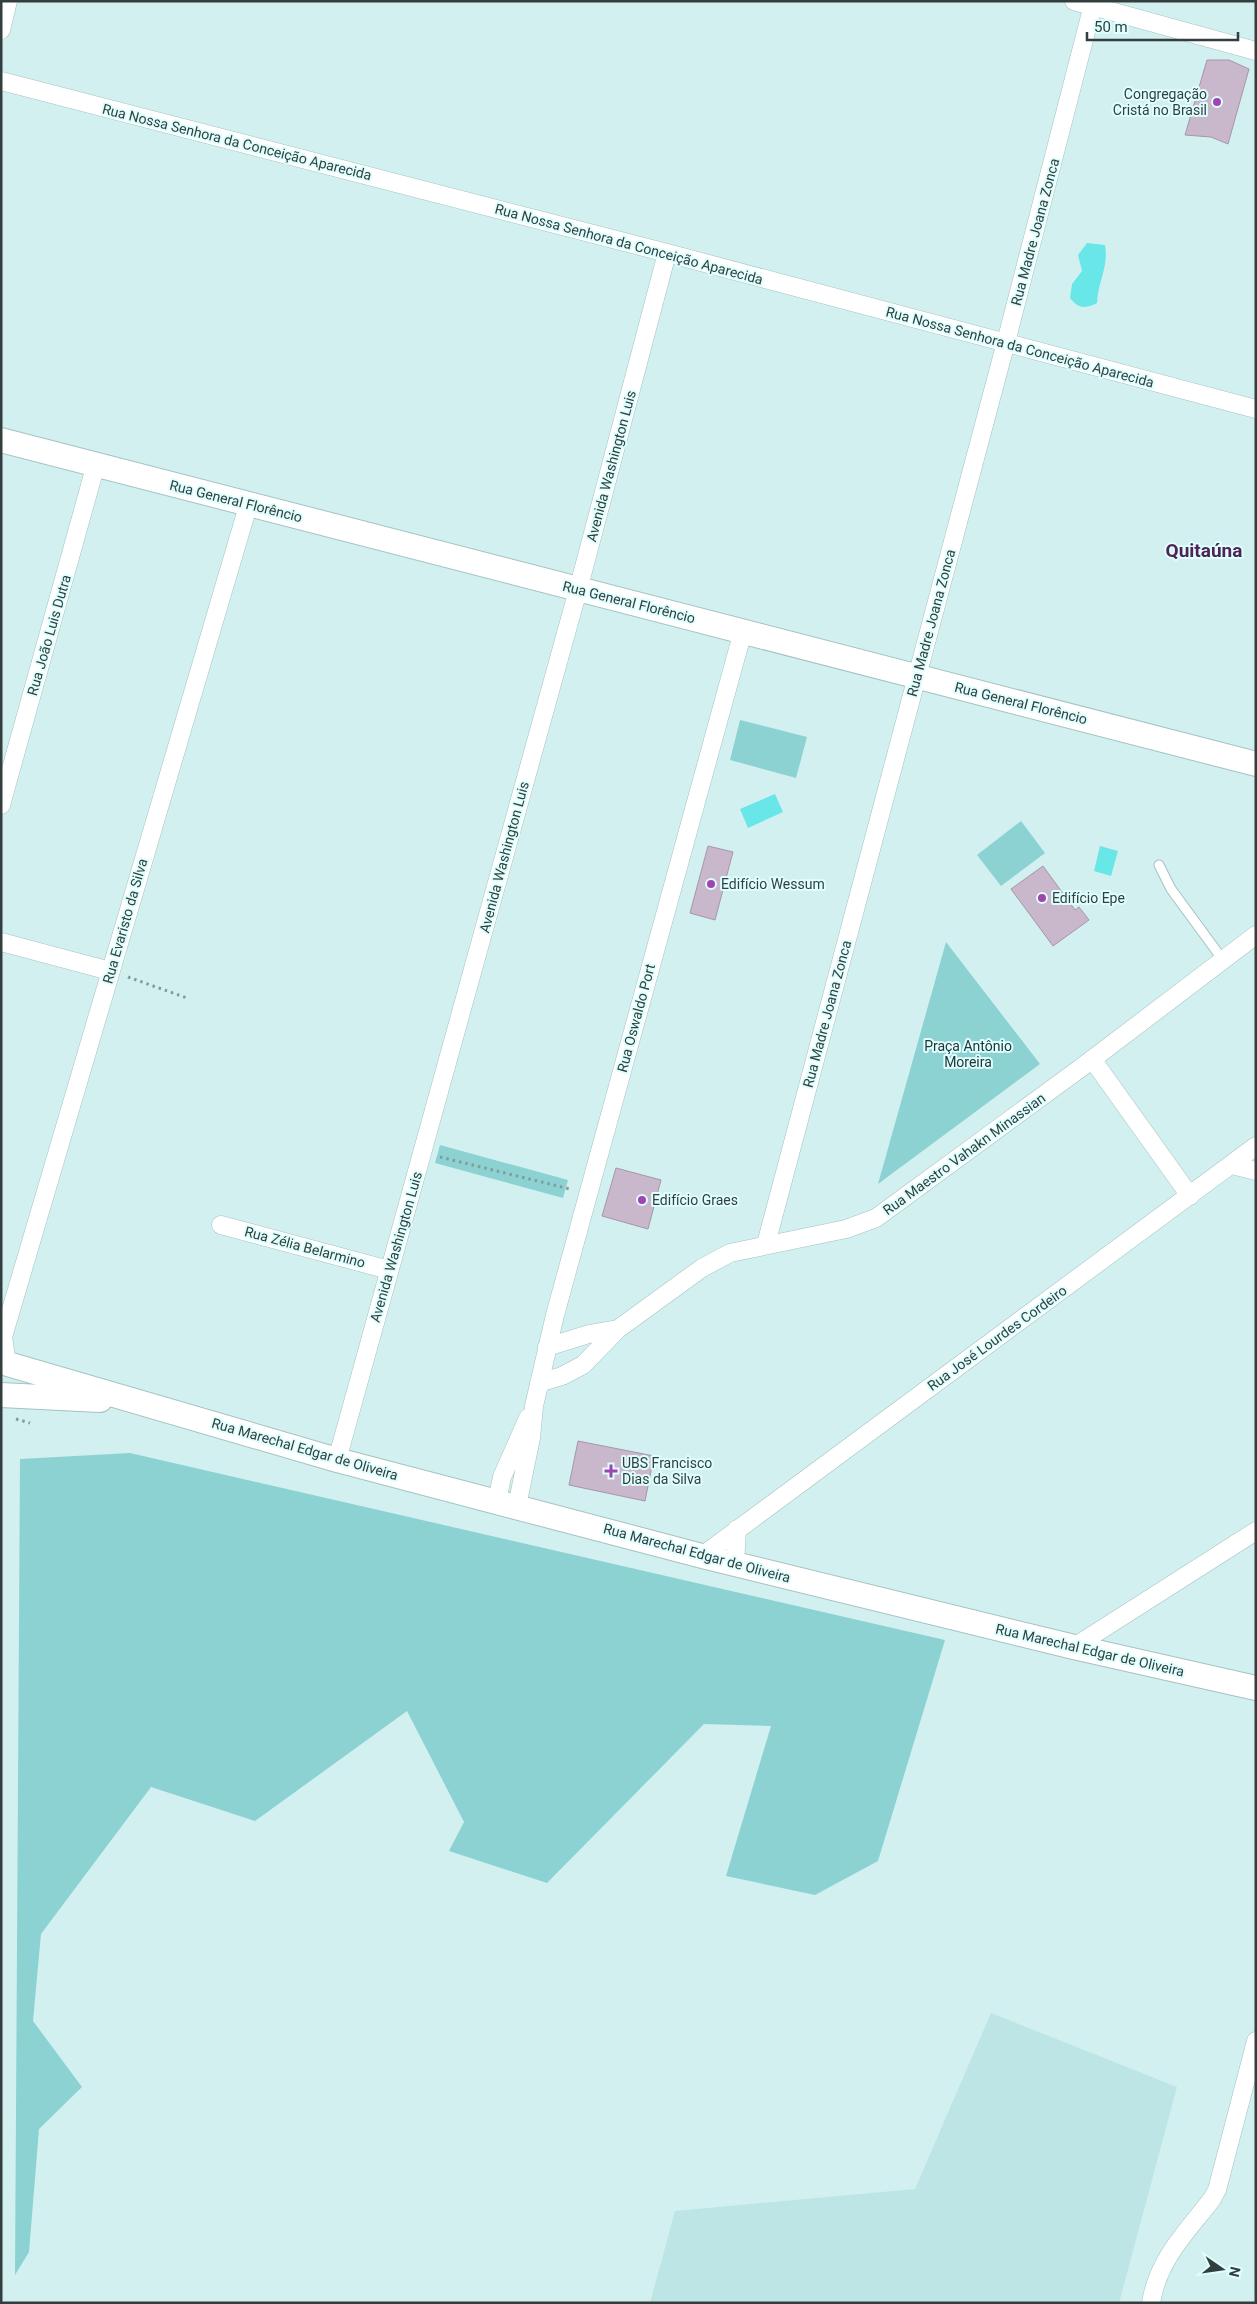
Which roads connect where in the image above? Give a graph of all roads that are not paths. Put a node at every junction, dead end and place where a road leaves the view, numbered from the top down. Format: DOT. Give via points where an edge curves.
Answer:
graph roads {
  1 [pos="8,1"];
  2 [pos="1074,1"];
  3 [pos="1093,4"];
  4 [pos="1,30"];
  5 [pos="1256,51"];
  6 [pos="1,81"];
  7 [pos="667,253"];
  8 [pos="1006,342"];
  9 [pos="1256,409"];
  10 [pos="1,440"];
  11 [pos="96,464"];
  12 [pos="248,506"];
  13 [pos="578,590"];
  14 [pos="743,631"];
  15 [pos="917,676"];
  16 [pos="1255,762"];
  17 [pos="1,806"];
  18 [pos="1159,865"];
  19 [pos="1256,935"];
  20 [pos="1,942"];
  21 [pos="1223,960"];
  22 [pos="110,971"];
  23 [pos="1092,1059"];
  24 [pos="1256,1146"];
  25 [pos="1232,1165"];
  26 [pos="1256,1171"];
  27 [pos="1190,1196"];
  28 [pos="221,1225"];
  29 [pos="766,1244"];
  30 [pos="389,1270"];
  31 [pos="618,1329"];
  32 [pos="2,1338"];
  33 [pos="547,1347"];
  34 [pos="4,1363"];
  35 [pos="538,1383"];
  36 [pos="1,1397"];
  37 [pos="142,1402"];
  38 [pos="336,1460"];
  39 [pos="507,1503"];
  40 [pos="737,1529"];
  41 [pos="1256,1531"];
  42 [pos="702,1556"];
  43 [pos="735,1564"];
  44 [pos="1074,1647"];
  45 [pos="1256,1688"];
  46 [pos="1256,2041"];
  47 [pos="1150,2303"];
  1 -- 4 [label="street"];
  2 -- 3 [label="street"];
  3 -- 5 [label="street"];
  3 -- 8 [label="street, Rua Madre Joana Zonca"];
  6 -- 7 [label="street, Rua Nossa Senhora da Conceição Aparecida"];
  7 -- 8 [label="street, Rua Nossa Senhora da Conceição Aparecida"];
  7 -- 13 [label="street, Avenida Washington Luis"];
  8 -- 9 [label="street, Rua Nossa Senhora da Conceição Aparecida"];
  8 -- 15 [label="street, Rua Madre Joana Zonca"];
  10 -- 11 [label="main road, Rua General Florêncio"];
  11 -- 12 [label="main road, Rua General Florêncio"];
  11 -- 17 [label="street, Rua João Luis Dutra"];
  12 -- 13 [label="main road, Rua General Florêncio" via="342,527"];
  12 -- 22 [label="street, Rua Evaristo da Silva"];
  13 -- 14 [label="main road, Rua General Florêncio"];
  13 -- 30 [label="street, Avenida Washington Luis"];
  14 -- 15 [label="main road, Rua General Florêncio"];
  14 -- 33 [label="street, Rua Oswaldo Port"];
  15 -- 16 [label="main road, Rua General Florêncio"];
  15 -- 29 [label="street, Rua Madre Joana Zonca"];
  18 -- 21 [label="lane" via="1171,889"];
  19 -- 21 [label="street, Rua Maestro Vahakn Minassian"];
  20 -- 22 [label="street"];
  21 -- 23 [label="street, Rua Maestro Vahakn Minassian"];
  22 -- 32 [label="street, Rua Evaristo da Silva"];
  23 -- 27 [label="street"];
  23 -- 29 [label="street, Rua Maestro Vahakn Minassian" via="876,1218 846,1229"];
  24 -- 25 [label="street, Rua José Lourdes Cordeiro"];
  25 -- 26 [label="street"];
  25 -- 27 [label="street, Rua José Lourdes Cordeiro"];
  27 -- 40 [label="street, Rua José Lourdes Cordeiro"];
  28 -- 30 [label="street, Rua Zélia Belarmino"];
  29 -- 31 [label="street, Rua Maestro Vahakn Minassian" via="730,1253 702,1268"];
  30 -- 38 [label="street, Avenida Washington Luis"];
  31 -- 33 [label="street, Rua Maestro Vahakn Minassian"];
  31 -- 35 [label="street, Rua Maestro Vahakn Minassian" via="583,1365"];
  32 -- 34 [label="street, Rua Evaristo da Silva"];
  33 -- 35 [label="street, Rua Oswaldo Port"];
  34 -- 36 [label="main road"];
  34 -- 37 [label="main road, Rua Marechal Edgar de Oliveira"];
  35 -- 39 [label="street, Rua Oswaldo Port" via="532,1438"];
  36 -- 37 [label="main road, Rua Marechal Edgar de Oliveira"];
  37 -- 38 [label="main road, Rua Marechal Edgar de Oliveira"];
  38 -- 39 [label="main road, Rua Marechal Edgar de Oliveira"];
  39 -- 42 [label="main road, Rua Marechal Edgar de Oliveira"];
  40 -- 42 [label="street, Rua José Lourdes Cordeiro"];
  40 -- 43 [label="street"];
  41 -- 44 [label="street"];
  42 -- 43 [label="main road, Rua Marechal Edgar de Oliveira"];
  43 -- 44 [label="main road, Rua Marechal Edgar de Oliveira"];
  44 -- 45 [label="main road, Rua Marechal Edgar de Oliveira"];
  46 -- 47 [label="street" via="1217,2190 1171,2250 1156,2277"];
}
